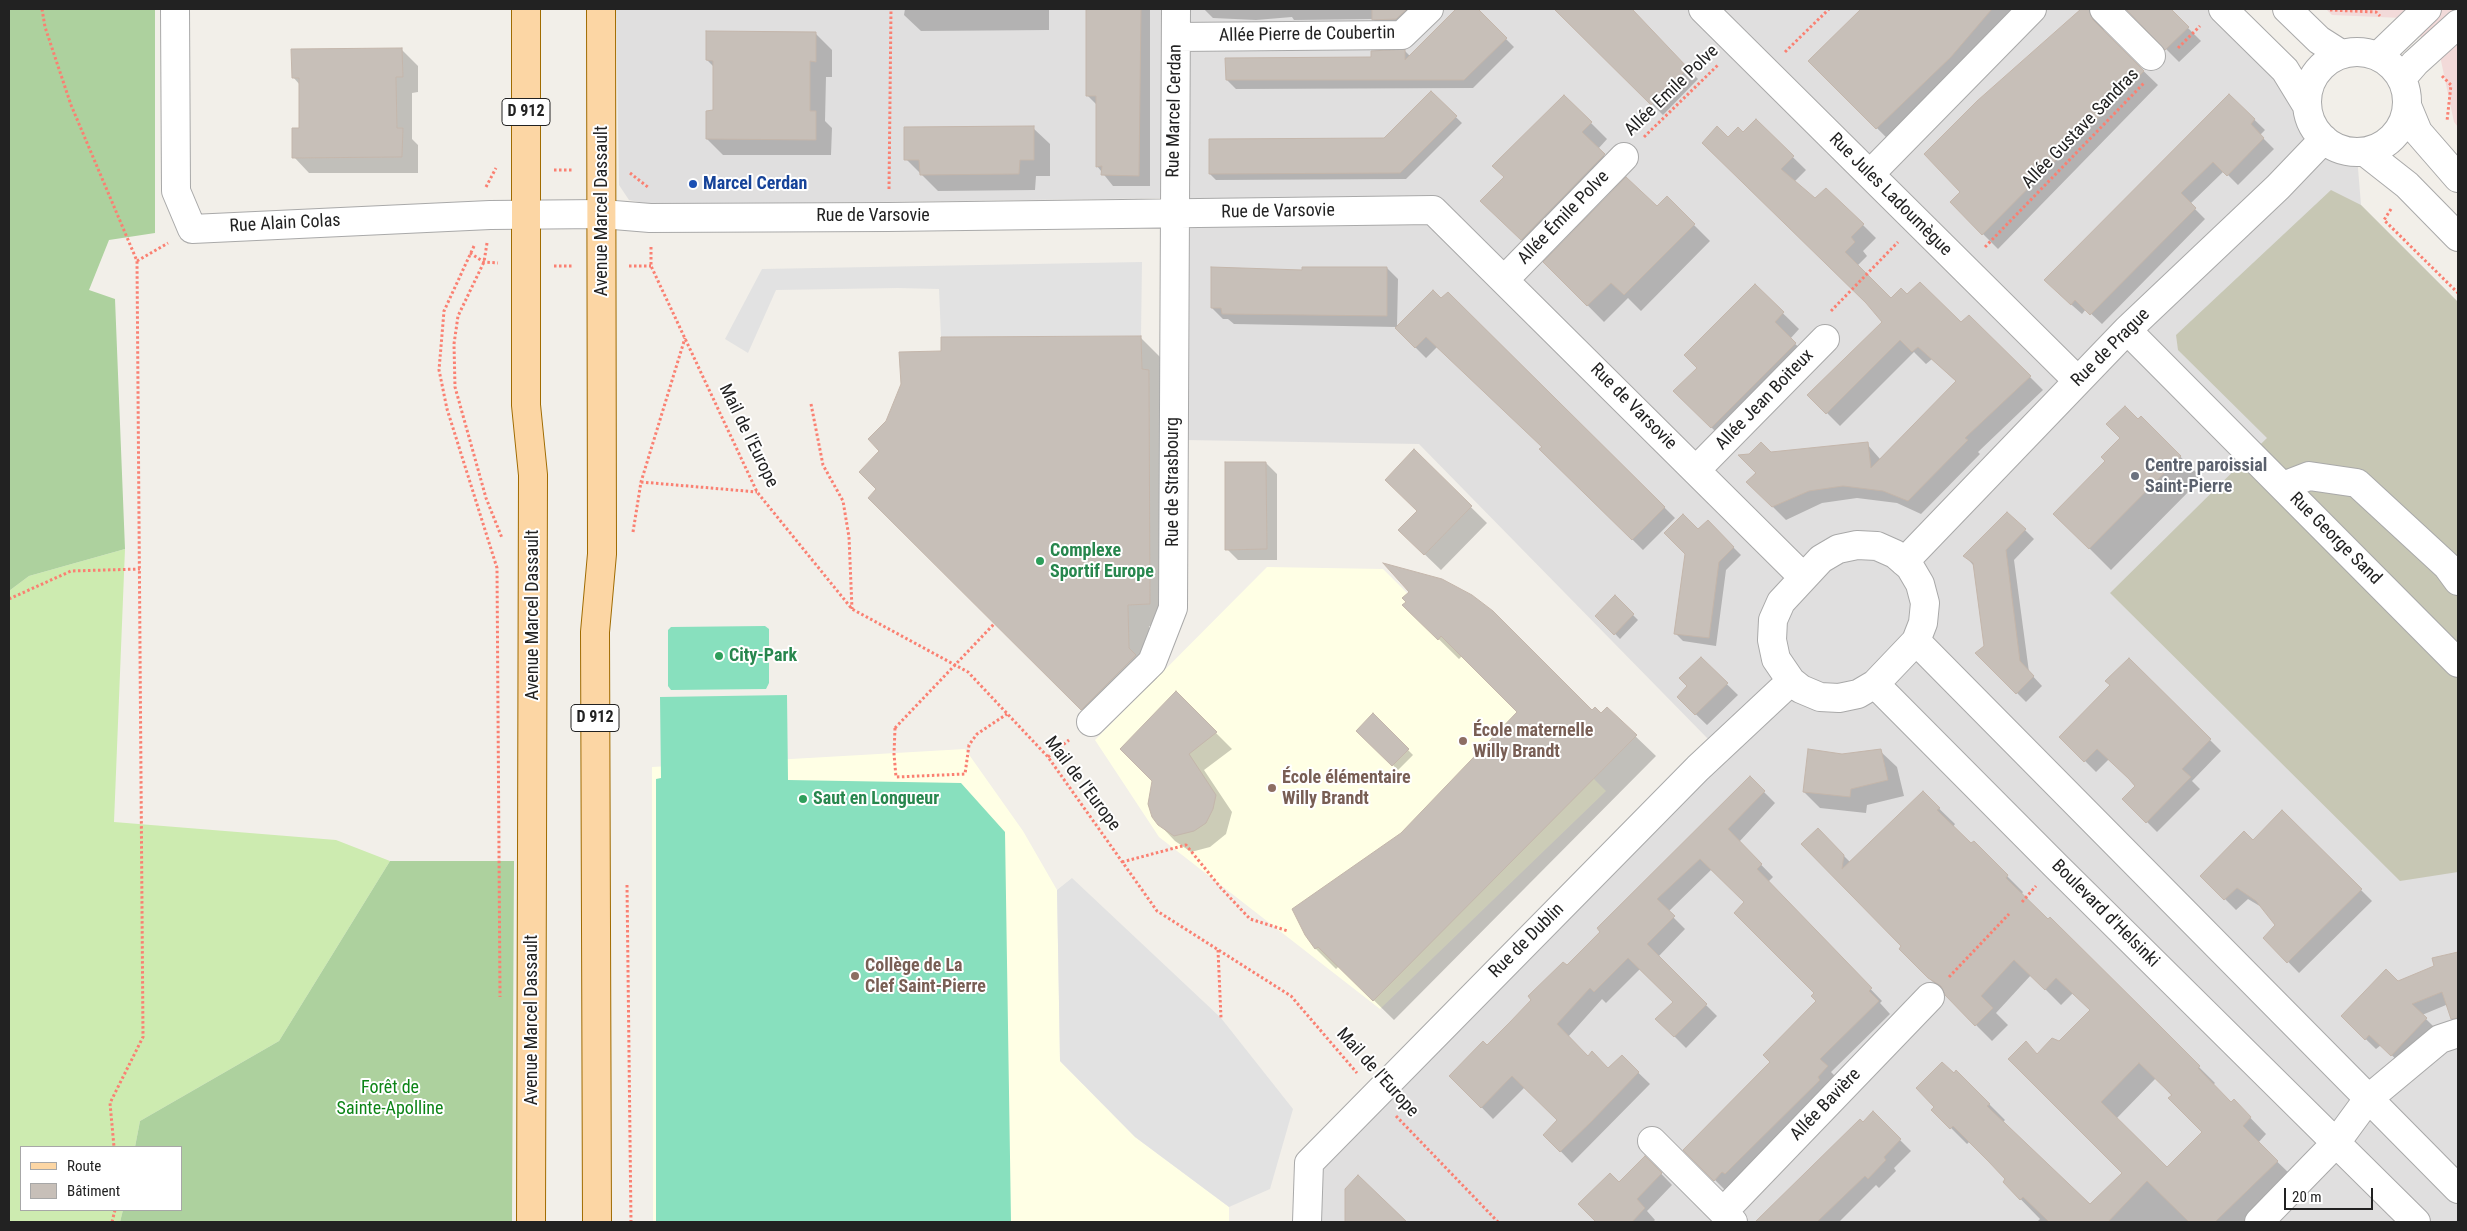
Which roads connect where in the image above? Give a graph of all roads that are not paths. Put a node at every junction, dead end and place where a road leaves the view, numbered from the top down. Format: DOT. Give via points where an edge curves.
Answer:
graph roads {
  1 [pos="175,9"];
  2 [pos="526,9"];
  3 [pos="601,9"];
  4 [pos="1176,9"];
  5 [pos="1429,9"];
  6 [pos="1703,9"];
  7 [pos="2032,9"];
  8 [pos="2104,9"];
  9 [pos="2287,9"];
  10 [pos="2427,9"];
  11 [pos="2214,15"];
  12 [pos="2458,24"];
  13 [pos="1176,37"];
  14 [pos="2341,54"];
  15 [pos="2378,56"];
  16 [pos="2151,67"];
  17 [pos="2402,78"];
  18 [pos="2307,106"];
  19 [pos="2408,108"];
  20 [pos="2324,139"];
  21 [pos="2365,152"];
  22 [pos="1624,157"];
  23 [pos="1870,174"];
  24 [pos="2458,178"];
  25 [pos="1173,213"];
  26 [pos="602,214"];
  27 [pos="525,215"];
  28 [pos="2458,237"];
  29 [pos="1505,279"];
  30 [pos="2127,330"];
  31 [pos="1825,339"];
  32 [pos="2078,380"];
  33 [pos="1696,470"];
  34 [pos="2283,486"];
  35 [pos="1904,562"];
  36 [pos="1803,578"];
  37 [pos="2458,581"];
  38 [pos="1916,641"];
  39 [pos="2458,662"];
  40 [pos="1791,681"];
  41 [pos="1875,684"];
  42 [pos="1091,722"];
  43 [pos="1930,997"];
  44 [pos="2458,1033"];
  45 [pos="2368,1100"];
  46 [pos="1652,1141"];
  47 [pos="2335,1144"];
  48 [pos="2458,1190"];
  49 [pos="1728,1217"];
  50 [pos="531,1222"];
  51 [pos="597,1222"];
  52 [pos="1307,1222"];
  53 [pos="2259,1222"];
  54 [pos="2416,1222"];
  1 -- 27 [label="street, Rue Alain Colas" via="176,191 192,229 483,224"];
  2 -- 27 [label="main road, Avenue Marcel Dassault / D 912"];
  3 -- 26 [label="main road, Avenue Marcel Dassault / D 912"];
  4 -- 13 [label="street, Rue Marcel Cerdan"];
  5 -- 13 [label="street, Allée Pierre de Coubertin" via="1402,34"];
  6 -- 23 [label="street, Rue Jules Ladoumègue"];
  7 -- 23 [label="street"];
  8 -- 16 [label="street"];
  9 -- 14 [label="street" via="2319,40"];
  10 -- 15 [label="street"];
  11 -- 18 [label="street" via="2284,70"];
  12 -- 17 [label="street"];
  13 -- 25 [label="street, Rue Marcel Cerdan"];
  14 -- 15 [label="street" via="2363,52"];
  14 -- 18 [label="street" via="2326,62 2317,72 2310,83"];
  15 -- 17 [label="street"];
  17 -- 19 [label="street"];
  18 -- 20 [label="street" via="2311,122"];
  19 -- 21 [label="street" via="2398,132 2389,141"];
  19 -- 24 [label="street" via="2418,132"];
  20 -- 21 [label="street" via="2339,149"];
  20 -- 30 [label="street, Rue de Prague"];
  21 -- 28 [label="street" via="2407,185"];
  22 -- 29 [label="street, Allée Émile Polve"];
  23 -- 32 [label="street, Rue Jules Ladoumègue"];
  25 -- 26 [label="street, Rue de Varsovie" via="650,218"];
  25 -- 29 [label="street, Rue de Varsovie" via="1433,210"];
  25 -- 42 [label="street, Rue de Strasbourg" via="1173,608 1152,662"];
  26 -- 27 [label="street, Rue Alain Colas"];
  26 -- 51 [label="main road, Avenue Marcel Dassault / D 912" via="602,554 595,632"];
  27 -- 50 [label="main road, Avenue Marcel Dassault / D 912" via="526,406 533,475"];
  29 -- 33 [label="street, Rue de Varsovie"];
  30 -- 32 [label="street, Rue de Prague"];
  30 -- 34 [label="street, Rue George Sand"];
  31 -- 33 [label="street, Allée Jean Boiteux"];
  32 -- 35 [label="street, Rue de Prague"];
  33 -- 36 [label="street, Rue de Varsovie"];
  34 -- 37 [label="street" via="2308,476 2358,483 2448,566"];
  34 -- 39 [label="street, Rue George Sand"];
  35 -- 36 [label="street" via="1877,546 1857,545 1838,549 1821,559"];
  35 -- 38 [label="street" via="1920,584 1925,603 1923,623"];
  36 -- 40 [label="street" via="1781,602 1773,620 1772,640 1776,659"];
  38 -- 41 [label="street"];
  38 -- 45 [label="street"];
  40 -- 41 [label="street" via="1801,689 1820,696 1839,698 1858,694"];
  40 -- 52 [label="street, Rue de Dublin" via="1698,768 1309,1163"];
  41 -- 47 [label="street, Boulevard d'Helsinki"];
  43 -- 49 [label="street, Allée Bavière"];
  44 -- 45 [label="street" via="2440,1039"];
  45 -- 47 [label="street"];
  45 -- 48 [label="street"];
  46 -- 49 [label="street, Allée Bavière"];
  47 -- 53 [label="street"];
  47 -- 54 [label="street, Boulevard d'Helsinki"];
}
